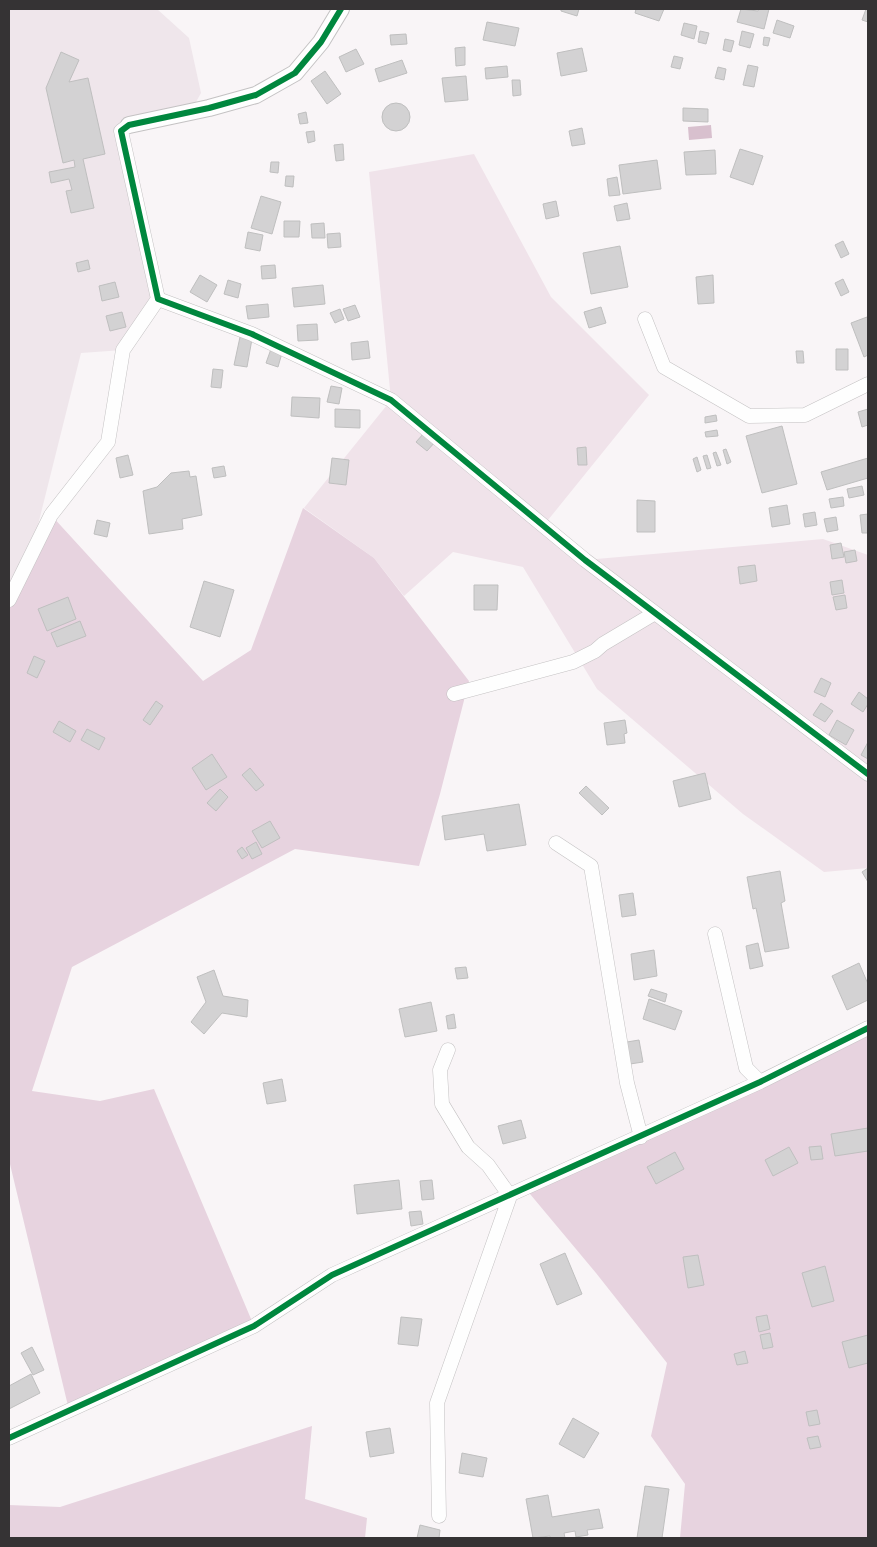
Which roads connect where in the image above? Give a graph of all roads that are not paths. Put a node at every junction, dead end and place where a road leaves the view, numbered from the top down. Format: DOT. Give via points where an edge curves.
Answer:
graph roads {
  1 [pos="341,9"];
  2 [pos="129,126"];
  3 [pos="158,299"];
  4 [pos="645,319"];
  5 [pos="868,384"];
  6 [pos="9,600"];
  7 [pos="655,613"];
  8 [pos="454,694"];
  9 [pos="868,774"];
  10 [pos="556,843"];
  11 [pos="715,934"];
  12 [pos="868,1028"];
  13 [pos="448,1050"];
  14 [pos="760,1082"];
  15 [pos="641,1137"];
  16 [pos="510,1196"];
  17 [pos="9,1438"];
  18 [pos="438,1516"];
  1 -- 2 [label="street" via="321,42 295,73 256,95"];
  2 -- 3 [label="street" via="121,131"];
  3 -- 6 [label="street" via="122,350 108,442 51,515"];
  3 -- 7 [label="street" via="252,334 391,400 585,560"];
  4 -- 5 [label="street" via="664,367 749,416 805,415"];
  7 -- 8 [label="street" via="573,662"];
  7 -- 9 [label="street"];
  10 -- 15 [label="street" via="591,866 627,1083"];
  11 -- 14 [label="street" via="746,1068"];
  12 -- 14 [label="street"];
  13 -- 16 [label="street" via="440,1070 442,1104 468,1147 488,1165"];
  14 -- 15 [label="street"];
  15 -- 16 [label="street"];
  16 -- 17 [label="street" via="332,1275 254,1326"];
  16 -- 18 [label="street" via="437,1403"];
}
